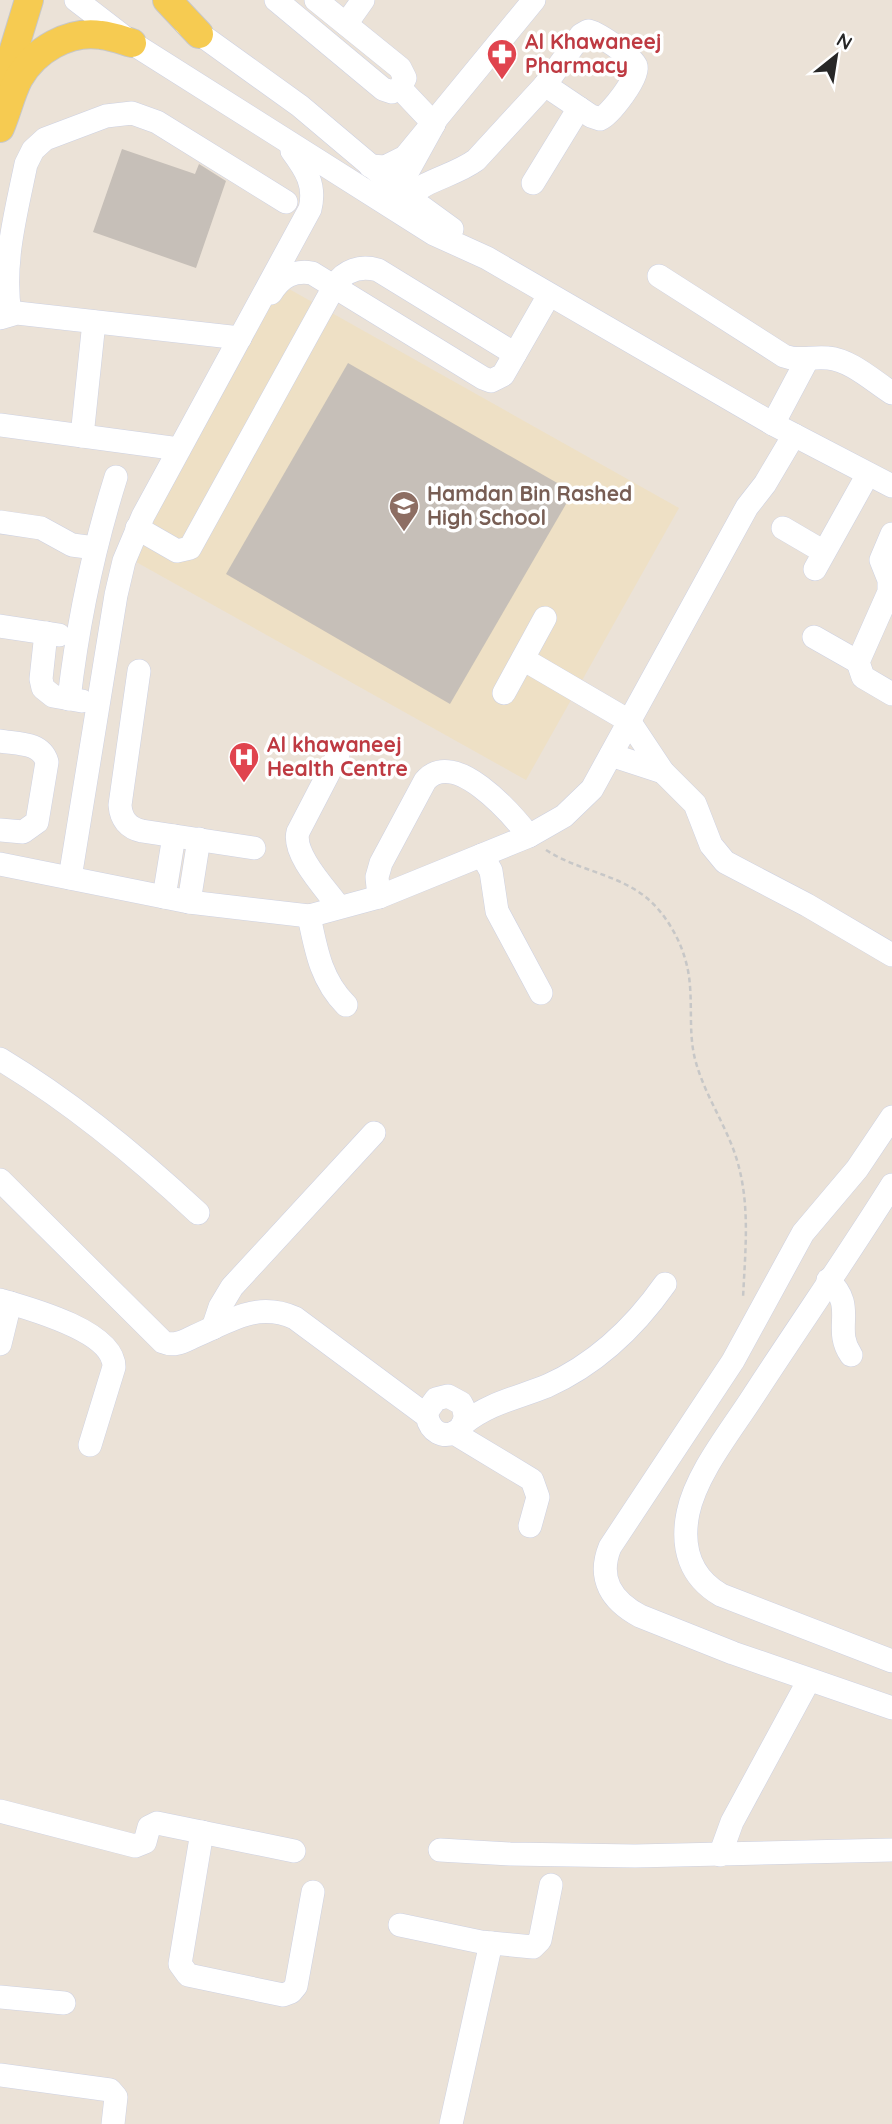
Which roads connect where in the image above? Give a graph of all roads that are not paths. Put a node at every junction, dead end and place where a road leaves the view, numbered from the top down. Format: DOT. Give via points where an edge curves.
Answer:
graph roads {
  1 [pos="29,0"];
  2 [pos="76,0"];
  3 [pos="155,0"];
  4 [pos="167,0"];
  5 [pos="276,0"];
  6 [pos="316,0"];
  7 [pos="363,0"];
  8 [pos="534,0"];
  9 [pos="346,24"];
  10 [pos="199,34"];
  11 [pos="132,43"];
  12 [pos="173,69"];
  13 [pos="545,85"];
  14 [pos="400,88"];
  15 [pos="0,94"];
  16 [pos="579,108"];
  17 [pos="434,124"];
  18 [pos="0,128"];
  19 [pos="285,141"];
  20 [pos="370,166"];
  21 [pos="533,183"];
  22 [pos="403,193"];
  23 [pos="286,202"];
  24 [pos="487,258"];
  25 [pos="659,276"];
  26 [pos="335,285"];
  27 [pos="545,293"];
  28 [pos="5,316"];
  29 [pos="251,317"];
  30 [pos="94,322"];
  31 [pos="240,338"];
  32 [pos="518,347"];
  33 [pos="807,360"];
  34 [pos="892,393"];
  35 [pos="0,425"];
  36 [pos="782,429"];
  37 [pos="82,436"];
  38 [pos="179,449"];
  39 [pos="867,474"];
  40 [pos="892,486"];
  41 [pos="149,505"];
  42 [pos="0,522"];
  43 [pos="137,527"];
  44 [pos="782,529"];
  45 [pos="892,534"];
  46 [pos="95,548"];
  47 [pos="545,618"];
  48 [pos="0,626"];
  49 [pos="46,633"];
  50 [pos="76,637"];
  51 [pos="814,637"];
  52 [pos="523,659"];
  53 [pos="858,662"];
  54 [pos="139,671"];
  55 [pos="504,694"];
  56 [pos="892,694"];
  57 [pos="69,699"];
  58 [pos="98,704"];
  59 [pos="629,721"];
  60 [pos="0,741"];
  61 [pos="338,755"];
  62 [pos="611,755"];
  63 [pos="663,772"];
  64 [pos="0,830"];
  65 [pos="174,836"];
  66 [pos="529,836"];
  67 [pos="199,839"];
  68 [pos="254,848"];
  69 [pos="482,855"];
  70 [pos="0,864"];
  71 [pos="70,878"];
  72 [pos="164,897"];
  73 [pos="379,897"];
  74 [pos="189,902"];
  75 [pos="339,907"];
  76 [pos="309,916"];
  77 [pos="892,955"];
  78 [pos="541,993"];
  79 [pos="346,1005"];
  80 [pos="0,1059"];
  81 [pos="892,1117"];
  82 [pos="374,1133"];
  83 [pos="0,1180"];
  84 [pos="892,1185"];
  85 [pos="198,1213"];
  86 [pos="828,1280"];
  87 [pos="665,1284"];
  88 [pos="5,1301"];
  89 [pos="213,1328"];
  90 [pos="0,1344"];
  91 [pos="851,1355"];
  92 [pos="455,1398"];
  93 [pos="500,1401"];
  94 [pos="427,1416"];
  95 [pos="459,1429"];
  96 [pos="90,1445"];
  97 [pos="530,1526"];
  98 [pos="892,1661"];
  99 [pos="809,1680"];
  100 [pos="892,1708"];
  101 [pos="0,1811"];
  102 [pos="202,1832"];
  103 [pos="440,1850"];
  104 [pos="892,1850"];
  105 [pos="294,1851"];
  106 [pos="720,1855"];
  107 [pos="551,1885"];
  108 [pos="313,1892"];
  109 [pos="400,1925"];
  110 [pos="491,1943"];
  111 [pos="0,1997"];
  112 [pos="64,2003"];
  113 [pos="0,2075"];
  114 [pos="113,2124"];
  115 [pos="451,2124"];
  1 -- 15 [label="main road"];
  2 -- 11 [label="street"];
  3 -- 10 [label="street"];
  4 -- 10 [label="main road"];
  5 -- 14 [label="street" via="383,89 392,92"];
  6 -- 9 [label="street"];
  7 -- 9 [label="street"];
  8 -- 17 [label="street"];
  9 -- 14 [label="street" via="400,68 405,78"];
  10 -- 20 [label="street" via="300,106"];
  11 -- 12 [label="street"];
  11 -- 18 [label="main road" via="88,34 43,50 20,77"];
  12 -- 19 [label="street"];
  12 -- 22 [label="street" via="291,131 384,191"];
  13 -- 16 [label="street"];
  13 -- 16 [label="street" via="584,32 596,33 633,60 637,72 605,117 595,118"];
  13 -- 22 [label="street" via="476,160"];
  14 -- 17 [label="street"];
  16 -- 21 [label="street"];
  17 -- 20 [label="street" via="399,162"];
  17 -- 22 [label="street"];
  19 -- 24 [label="street" via="434,234"];
  19 -- 29 [label="street" via="309,176 312,201"];
  20 -- 22 [label="street"];
  22 -- 24 [label="street"];
  23 -- 28 [label="street" via="141,115 114,114 52,136 38,144 26,164 8,262"];
  24 -- 27 [label="street"];
  25 -- 33 [label="street" via="778,353"];
  26 -- 29 [label="street" via="312,273 290,275"];
  26 -- 32 [label="street" via="356,268 378,270"];
  26 -- 32 [label="street" via="487,380 500,378"];
  26 -- 43 [label="street" via="190,548 177,551"];
  27 -- 32 [label="street" via="525,321"];
  27 -- 36 [label="street"];
  28 -- 30 [label="street"];
  29 -- 31 [label="street"];
  30 -- 31 [label="street"];
  30 -- 37 [label="street"];
  31 -- 38 [label="street"];
  33 -- 34 [label="street" via="836,359"];
  33 -- 36 [label="street"];
  35 -- 37 [label="street"];
  36 -- 39 [label="street"];
  36 -- 59 [label="street" via="747,507"];
  37 -- 38 [label="street"];
  38 -- 41 [label="street"];
  39 -- 40 [label="street"];
  39 -- 44 [label="street" via="820,561"];
  41 -- 43 [label="street"];
  41 -- 46 [label="street" via="113,485"];
  42 -- 46 [label="street" via="41,528 72,545"];
  43 -- 58 [label="street" via="119,578"];
  45 -- 53 [label="street" via="881,559 889,592"];
  46 -- 50 [label="street"];
  47 -- 52 [label="street"];
  48 -- 49 [label="street"];
  49 -- 50 [label="street"];
  49 -- 57 [label="street" via="43,688"];
  50 -- 57 [label="street"];
  51 -- 53 [label="street"];
  52 -- 55 [label="street"];
  52 -- 59 [label="street"];
  53 -- 56 [label="street" via="863,677"];
  54 -- 65 [label="street" via="120,813 134,829"];
  57 -- 58 [label="street"];
  58 -- 71 [label="street"];
  59 -- 62 [label="street"];
  59 -- 63 [label="street"];
  60 -- 64 [label="street" via="35,747 47,762 37,822 23,832"];
  61 -- 75 [label="street" via="298,832 297,843"];
  62 -- 63 [label="street"];
  62 -- 66 [label="street" via="584,799"];
  63 -- 77 [label="street" via="695,804 711,845 725,862"];
  65 -- 67 [label="street"];
  65 -- 72 [label="street"];
  66 -- 69 [label="street"];
  66 -- 73 [label="street" via="504,806 473,783 450,770 436,772 425,781 381,863"];
  67 -- 68 [label="street"];
  67 -- 74 [label="street"];
  69 -- 73 [label="street"];
  69 -- 78 [label="street" via="491,871 497,911"];
  70 -- 71 [label="street"];
  71 -- 72 [label="street"];
  72 -- 74 [label="street"];
  73 -- 75 [label="street"];
  74 -- 76 [label="street"];
  75 -- 76 [label="street"];
  76 -- 79 [label="street" via="323,974"];
  80 -- 85 [label="street" via="104,1129"];
  81 -- 99 [label="street" via="857,1169 803,1233 747,1337 606,1556 605,1576 612,1595 640,1616"];
  82 -- 89 [label="street" via="232,1287"];
  83 -- 89 [label="street" via="163,1342 178,1344"];
  84 -- 86 [label="street"];
  86 -- 91 [label="street" via="845,1306 843,1336"];
  86 -- 98 [label="street" via="697,1486 687,1522 687,1555 696,1574 721,1595"];
  87 -- 93 [label="street" via="633,1325 594,1359 549,1385"];
  88 -- 90 [label="street"];
  88 -- 96 [label="street" via="75,1327 112,1355 114,1367"];
  89 -- 94 [label="street" via="258,1311 284,1313"];
  92 -- 93 [label="street"];
  92 -- 94 [label="street" via="436,1399"];
  92 -- 95 [label="street" via="464,1409"];
  93 -- 95 [label="street"];
  94 -- 95 [label="street" via="436,1432 449,1435"];
  95 -- 97 [label="street" via="532,1480 538,1497"];
  99 -- 100 [label="street"];
  99 -- 106 [label="street" via="732,1822"];
  101 -- 102 [label="street" via="135,1846 145,1842 154,1823"];
  102 -- 105 [label="street"];
  102 -- 108 [label="street" via="180,1964 188,1975 283,1995 291,1992 296,1986"];
  103 -- 106 [label="street"];
  104 -- 106 [label="street"];
  107 -- 110 [label="street" via="536,1945"];
  109 -- 110 [label="street"];
  110 -- 115 [label="street"];
  111 -- 112 [label="street"];
  113 -- 114 [label="street" via="110,2090 116,2097"];
}
